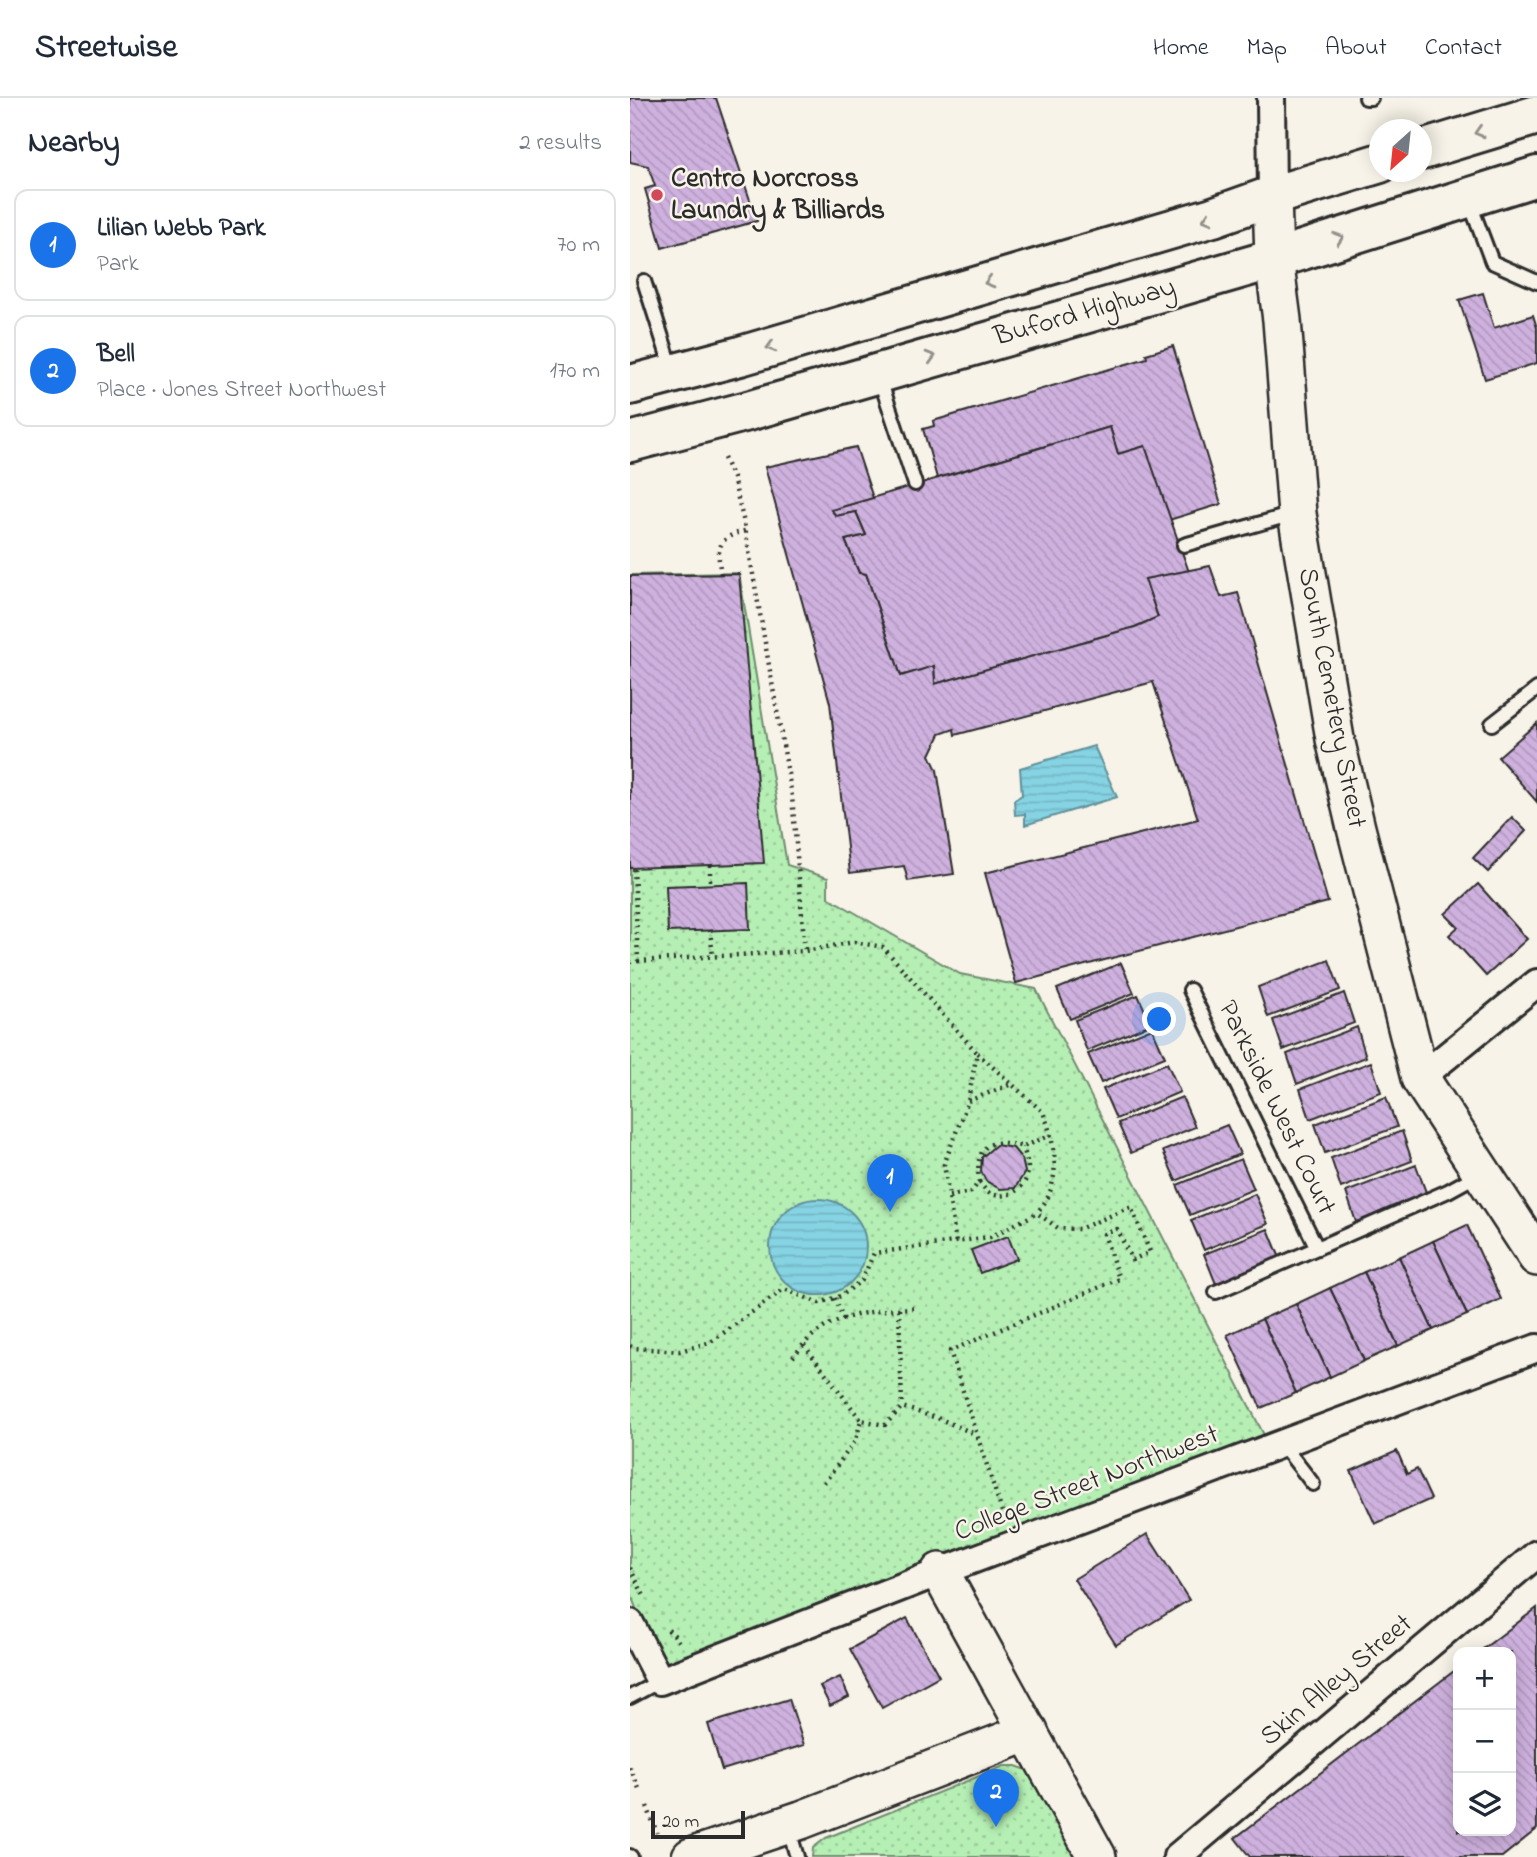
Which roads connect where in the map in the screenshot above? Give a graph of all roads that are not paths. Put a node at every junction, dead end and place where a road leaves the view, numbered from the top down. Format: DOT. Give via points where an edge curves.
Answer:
graph roads {
  1 [pos="1270,98"];
  2 [pos="1522,115"];
  3 [pos="1432,146"];
  4 [pos="1369,166"];
  5 [pos="1537,176"];
  6 [pos="1272,196"];
  7 [pos="1468,197"];
  8 [pos="1274,259"];
  9 [pos="644,281"];
  10 [pos="1537,282"];
  11 [pos="673,373"];
  12 [pos="877,373"];
  13 [pos="630,385"];
  14 [pos="630,442"];
  15 [pos="915,484"];
  16 [pos="1297,513"];
  17 [pos="1184,545"];
  18 [pos="1537,688"];
  19 [pos="1492,724"];
  20 [pos="1537,983"];
  21 [pos="1190,990"];
  22 [pos="1420,1078"];
  23 [pos="1482,1172"];
  24 [pos="1317,1248"];
  25 [pos="1537,1257"];
  26 [pos="1216,1292"];
  27 [pos="1537,1348"];
  28 [pos="1282,1444"];
  29 [pos="1313,1484"];
  30 [pos="1537,1554"];
  31 [pos="940,1572"];
  32 [pos="630,1622"];
  33 [pos="660,1681"];
  34 [pos="630,1697"];
  35 [pos="1029,1732"];
  36 [pos="792,1841"];
  37 [pos="691,1857"];
  38 [pos="1097,1857"];
  39 [pos="1177,1857"];
  1 -- 6 [label="street, South Cemetery Street"];
  2 -- 3 [label="main road, one-way"];
  4 -- 6 [label="main road, Buford Highway"];
  5 -- 7 [label="main road, Buford Highway"];
  6 -- 8 [label="street, South Cemetery Street"];
  6 -- 11 [label="main road, Buford Highway, one-way" via="1213,218"];
  8 -- 7 [label="main road, Buford Highway, one-way"];
  7 -- 10 [label="lane" via="1492,262"];
  12 -- 8 [label="main road, Buford Highway, one-way"];
  8 -- 16 [label="street, South Cemetery Street"];
  9 -- 11 [label="lane"];
  11 -- 13 [label="main road, Buford Highway"];
  12 -- 14 [label="main road, Buford Highway"];
  12 -- 15 [label="lane"];
  16 -- 17 [label="lane"];
  16 -- 22 [label="street, South Cemetery Street" via="1335,739"];
  18 -- 19 [label="lane"];
  20 -- 22 [label="street"];
  21 -- 24 [label="lane, Parkside West Court"];
  22 -- 23 [label="street, South Cemetery Street"];
  23 -- 24 [label="lane, Parkside West Court"];
  23 -- 25 [label="street, South Cemetery Street"];
  24 -- 26 [label="lane, Parkside West Court"];
  27 -- 28 [label="street, College Street Northwest"];
  28 -- 29 [label="lane"];
  28 -- 31 [label="street, College Street Northwest"];
  30 -- 39 [label="street, Skin Alley Street"];
  31 -- 33 [label="street, College Street Northwest"];
  31 -- 35 [label="street"];
  32 -- 33 [label="street"];
  33 -- 34 [label="lane"];
  35 -- 36 [label="street"];
  35 -- 38 [label="street"];
  36 -- 37 [label="street"];
}
